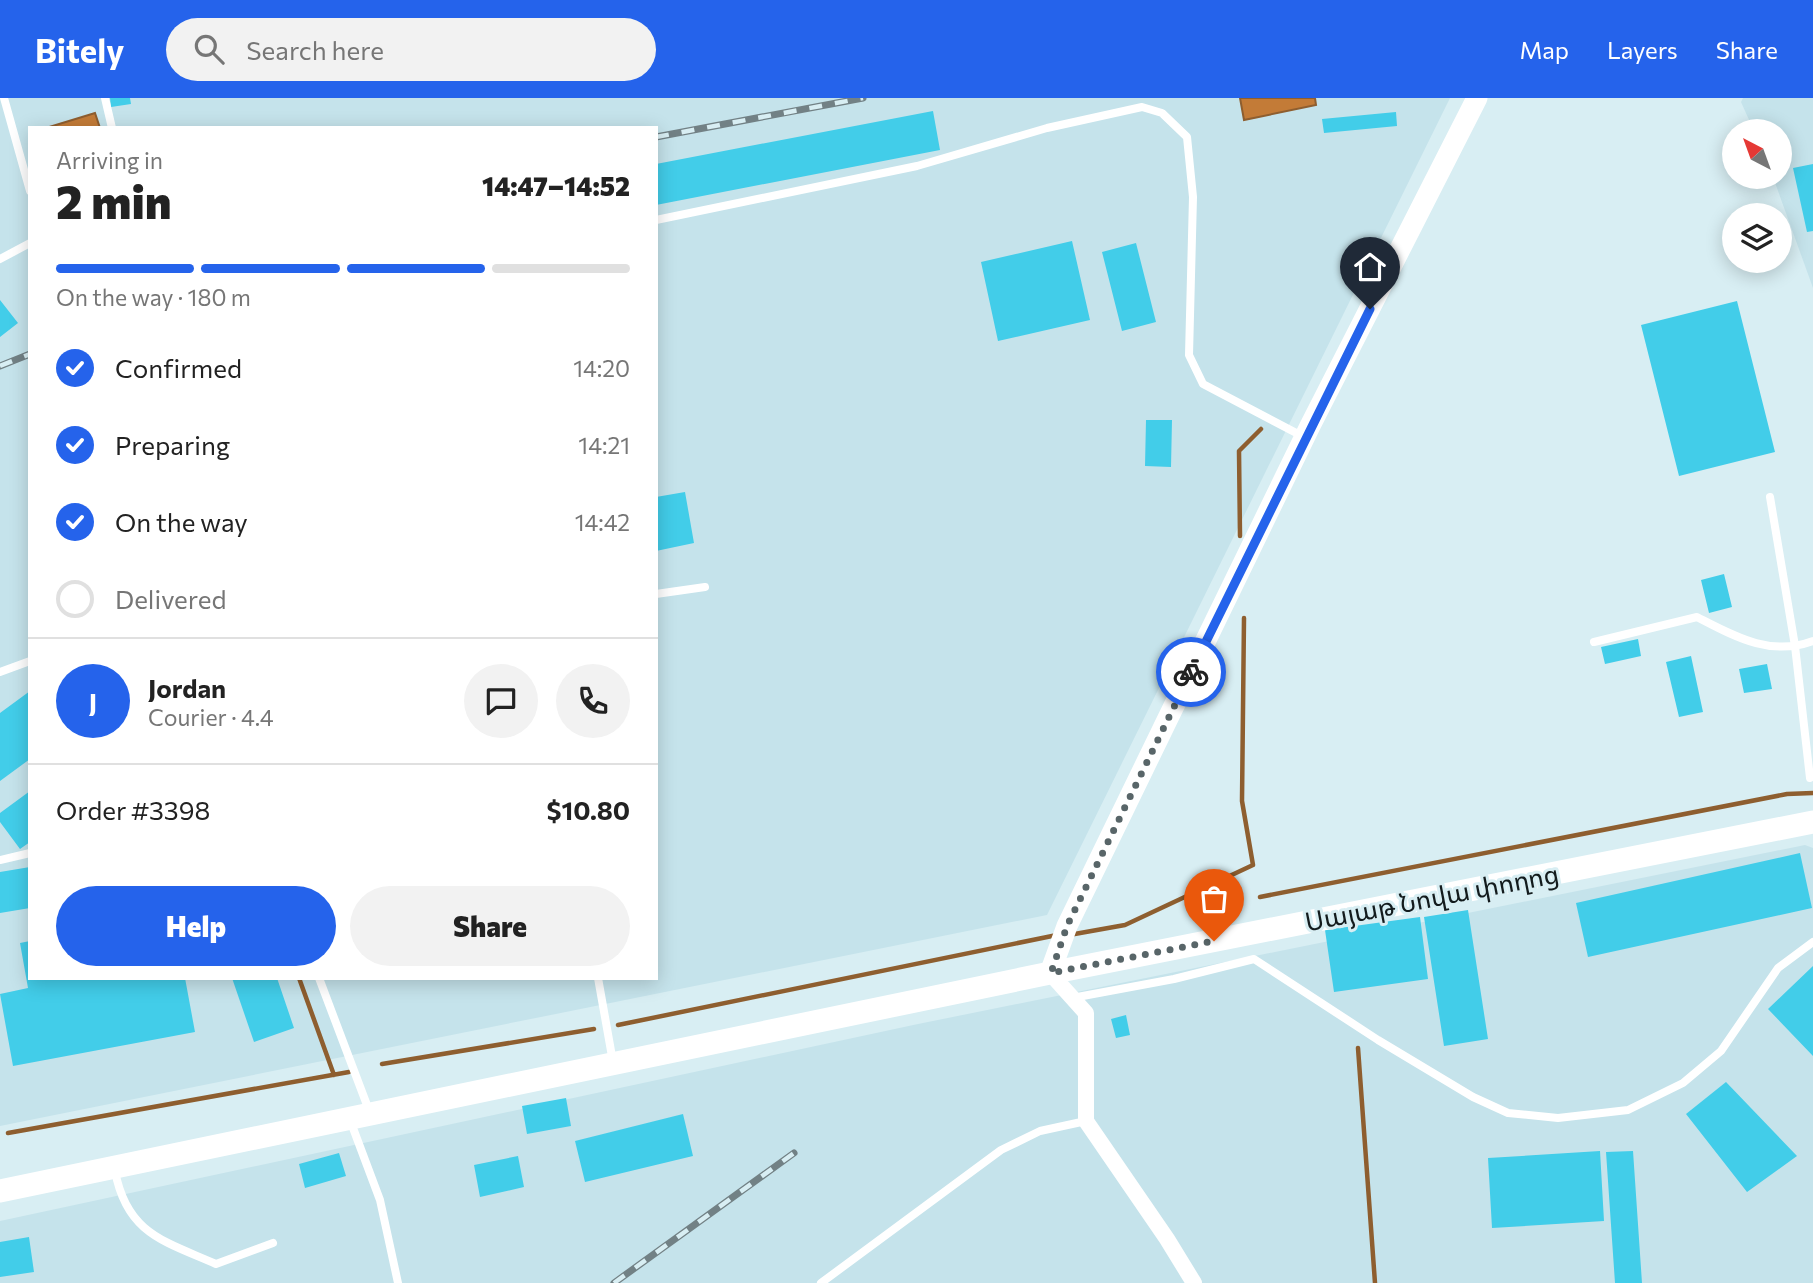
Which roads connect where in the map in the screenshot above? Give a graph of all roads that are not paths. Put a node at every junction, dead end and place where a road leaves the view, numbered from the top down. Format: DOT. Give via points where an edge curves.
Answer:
graph roads {
  1 [pos="4,98"];
  2 [pos="105,98"];
  3 [pos="1477,98"];
  4 [pos="112,126"];
  5 [pos="28,178"];
  6 [pos="658,220"];
  7 [pos="28,244"];
  8 [pos="0,259"];
  9 [pos="1304,437"];
  10 [pos="1770,497"];
  11 [pos="705,587"];
  12 [pos="658,594"];
  13 [pos="1594,642"];
  14 [pos="1813,642"];
  15 [pos="1795,646"];
  16 [pos="28,662"];
  17 [pos="0,672"];
  18 [pos="1813,776"];
  19 [pos="1813,822"];
  20 [pos="28,853"];
  21 [pos="0,860"];
  22 [pos="1813,942"];
  23 [pos="1051,973"];
  24 [pos="320,980"];
  25 [pos="597,980"];
  26 [pos="1072,998"];
  27 [pos="613,1065"];
  28 [pos="361,1118"];
  29 [pos="1086,1121"];
  30 [pos="114,1168"];
  31 [pos="0,1191"];
  32 [pos="273,1243"];
  33 [pos="398,1283"];
  34 [pos="821,1283"];
  35 [pos="1194,1283"];
  1 -- 5 [label="lane"];
  2 -- 4 [label="lane"];
  3 -- 9 [label="street"];
  6 -- 9 [label="lane" via="917,166 1047,128 1142,107 1162,113 1187,137 1193,197 1189,355 1203,384"];
  7 -- 8 [label="lane"];
  9 -- 23 [label="street" via="1067,926"];
  10 -- 15 [label="lane"];
  11 -- 12 [label="lane"];
  13 -- 15 [label="lane" via="1697,617 1763,647"];
  14 -- 15 [label="lane"];
  15 -- 18 [label="lane" via="1810,778"];
  16 -- 17 [label="lane"];
  19 -- 23 [label="main road, Սայաթ Նովա փողոց"];
  20 -- 21 [label="lane"];
  22 -- 26 [label="lane" via="1778,968 1721,1051 1683,1083 1628,1110 1558,1118 1508,1113 1473,1097 1254,959"];
  23 -- 26 [label="street"];
  23 -- 27 [label="main road, Սայաթ Նովա փողոց"];
  24 -- 28 [label="lane"];
  25 -- 27 [label="lane"];
  26 -- 29 [label="street" via="1086,1013"];
  27 -- 28 [label="main road, Սայաթ Նովա փողոց"];
  28 -- 30 [label="main road, Սայաթ Նովա փողոց"];
  28 -- 33 [label="lane"];
  29 -- 34 [label="lane" via="1040,1131 1001,1150"];
  29 -- 35 [label="street"];
  30 -- 31 [label="main road, Սայաթ Նովա փողոց"];
  30 -- 32 [label="lane" via="118,1189 135,1223 159,1238 216,1264"];
}
